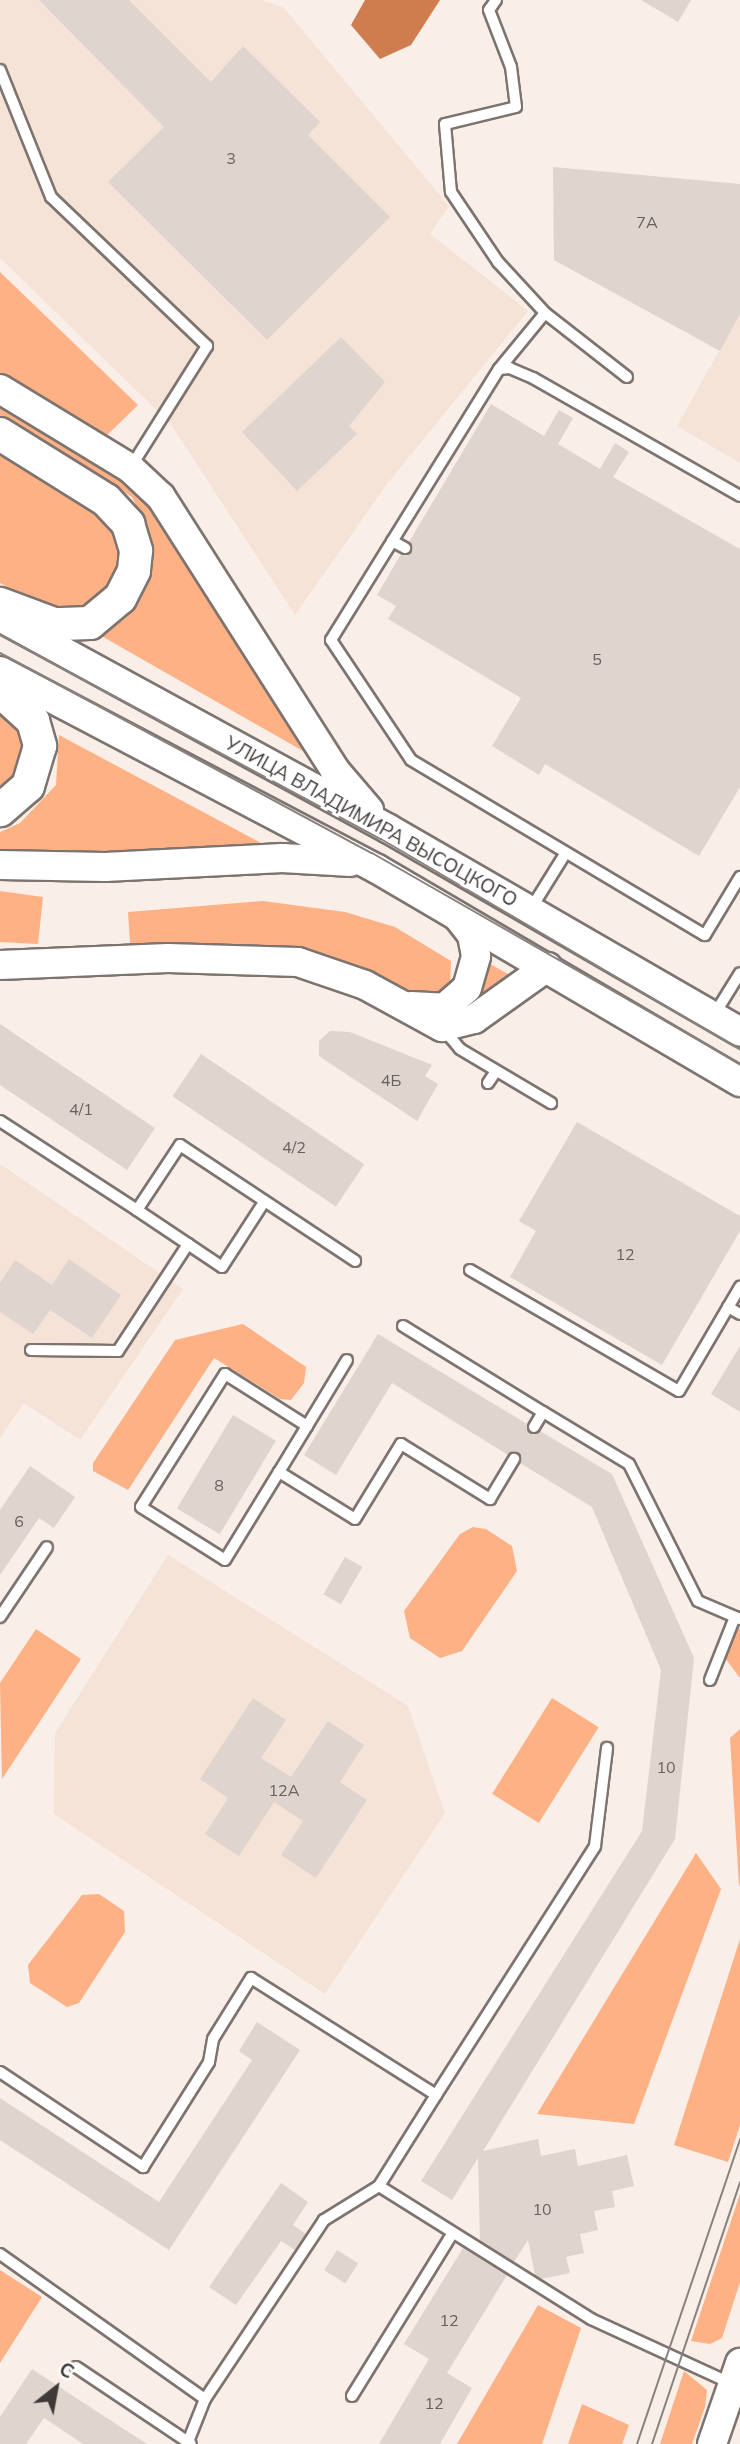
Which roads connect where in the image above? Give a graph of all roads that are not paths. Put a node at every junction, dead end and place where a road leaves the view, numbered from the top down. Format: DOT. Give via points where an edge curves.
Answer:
graph roads {
  1 [pos="496,0"];
  2 [pos="0,70"];
  3 [pos="545,313"];
  4 [pos="499,369"];
  5 [pos="627,377"];
  6 [pos="0,389"];
  7 [pos="0,434"];
  8 [pos="130,468"];
  9 [pos="740,496"];
  10 [pos="393,541"];
  11 [pos="405,548"];
  12 [pos="0,604"];
  13 [pos="0,617"];
  14 [pos="0,671"];
  15 [pos="0,691"];
  16 [pos="0,810"];
  17 [pos="388,829"];
  18 [pos="565,854"];
  19 [pos="0,865"];
  20 [pos="377,869"];
  21 [pos="740,877"];
  22 [pos="530,911"];
  23 [pos="452,912"];
  24 [pos="0,964"];
  25 [pos="547,967"];
  26 [pos="740,974"];
  27 [pos="401,1003"];
  28 [pos="713,1016"];
  29 [pos="442,1027"];
  30 [pos="740,1032"];
  31 [pos="496,1071"];
  32 [pos="740,1082"];
  33 [pos="488,1083"];
  34 [pos="551,1102"];
  35 [pos="0,1121"];
  36 [pos="264,1202"];
  37 [pos="137,1210"];
  38 [pos="188,1244"];
  39 [pos="355,1261"];
  40 [pos="470,1270"];
  41 [pos="740,1287"];
  42 [pos="728,1307"];
  43 [pos="740,1314"];
  44 [pos="403,1326"];
  45 [pos="31,1350"];
  46 [pos="347,1360"];
  47 [pos="543,1412"];
  48 [pos="306,1426"];
  49 [pos="534,1427"];
  50 [pos="514,1459"];
  51 [pos="279,1472"];
  52 [pos="47,1547"];
  53 [pos="0,1617"];
  54 [pos="738,1618"];
  55 [pos="710,1680"];
  56 [pos="607,1748"];
  57 [pos="0,2072"];
  58 [pos="436,2095"];
  59 [pos="379,2186"];
  60 [pos="452,2234"];
  61 [pos="0,2254"];
  62 [pos="76,2367"];
  63 [pos="736,2374"];
  64 [pos="352,2396"];
  65 [pos="205,2399"];
  66 [pos="190,2443"];
  67 [pos="712,2444"];
  1 -- 3 [label="lane" via="489,10 511,67 516,107 445,124 451,192 498,262"];
  2 -- 8 [label="lane" via="51,197 207,346"];
  3 -- 4 [label="lane"];
  3 -- 5 [label="lane"];
  4 -- 9 [label="lane" via="510,368 533,378"];
  4 -- 10 [label="lane"];
  6 -- 8 [label="main road"];
  7 -- 12 [label="main road" via="106,500 128,524 136,551 134,571 120,598 90,623 54,624"];
  8 -- 17 [label="main road" via="172,510 334,769"];
  10 -- 11 [label="lane"];
  10 -- 18 [label="lane" via="331,640 411,760"];
  13 -- 17 [label="main road, УЛИЦА ВЛАДИМИРА ВЫСОЦКОГО"];
  14 -- 20 [label="main road, УЛИЦА ВЛАДИМИРА ВЫСОЦКОГО"];
  15 -- 16 [label="main road" via="33,720 40,746 28,786"];
  17 -- 22 [label="main road, УЛИЦА ВЛАДИМИРА ВЫСОЦКОГО"];
  18 -- 21 [label="lane" via="705,935"];
  18 -- 22 [label="lane"];
  19 -- 20 [label="main road" via="105,867 283,858 334,859"];
  20 -- 23 [label="main road, УЛИЦА ВЛАДИМИРА ВЫСОЦКОГО"];
  22 -- 28 [label="main road, УЛИЦА ВЛАДИМИРА ВЫСОЦКОГО"];
  23 -- 25 [label="main road, УЛИЦА ВЛАДИМИРА ВЫСОЦКОГО"];
  23 -- 27 [label="main road" via="472,935 476,956 467,988 453,1004 432,1011"];
  24 -- 27 [label="main road" via="168,958 298,962"];
  25 -- 29 [label="main road" via="474,1019"];
  25 -- 32 [label="main road, УЛИЦА ВЛАДИМИРА ВЫСОЦКОГО"];
  26 -- 28 [label="lane"];
  27 -- 29 [label="main road"];
  28 -- 30 [label="main road, УЛИЦА ВЛАДИМИРА ВЫСОЦКОГО"];
  29 -- 31 [label="lane" via="460,1049"];
  31 -- 33 [label="lane"];
  31 -- 34 [label="lane"];
  35 -- 37 [label="lane"];
  36 -- 37 [label="lane" via="180,1145"];
  36 -- 38 [label="lane" via="222,1266"];
  36 -- 39 [label="lane"];
  37 -- 38 [label="lane"];
  38 -- 45 [label="lane" via="118,1351"];
  40 -- 42 [label="lane" via="679,1391"];
  41 -- 42 [label="lane"];
  42 -- 43 [label="lane"];
  44 -- 47 [label="lane"];
  46 -- 48 [label="lane"];
  47 -- 49 [label="lane"];
  47 -- 54 [label="lane" via="629,1464 698,1601"];
  48 -- 51 [label="lane"];
  48 -- 51 [label="lane" via="225,1374 141,1507 225,1560"];
  50 -- 51 [label="lane" via="490,1499 401,1444 355,1519"];
  52 -- 53 [label="lane"];
  54 -- 55 [label="lane"];
  56 -- 58 [label="lane" via="595,1846"];
  57 -- 58 [label="lane" via="143,2167 209,2062 213,2039 251,1978"];
  58 -- 59 [label="lane"];
  59 -- 60 [label="lane"];
  59 -- 65 [label="lane" via="324,2220"];
  60 -- 63 [label="lane" via="591,2319"];
  60 -- 64 [label="lane"];
  61 -- 65 [label="lane"];
  62 -- 66 [label="lane"];
  63 -- 67 [label="main road"];
  65 -- 66 [label="lane"];
}
